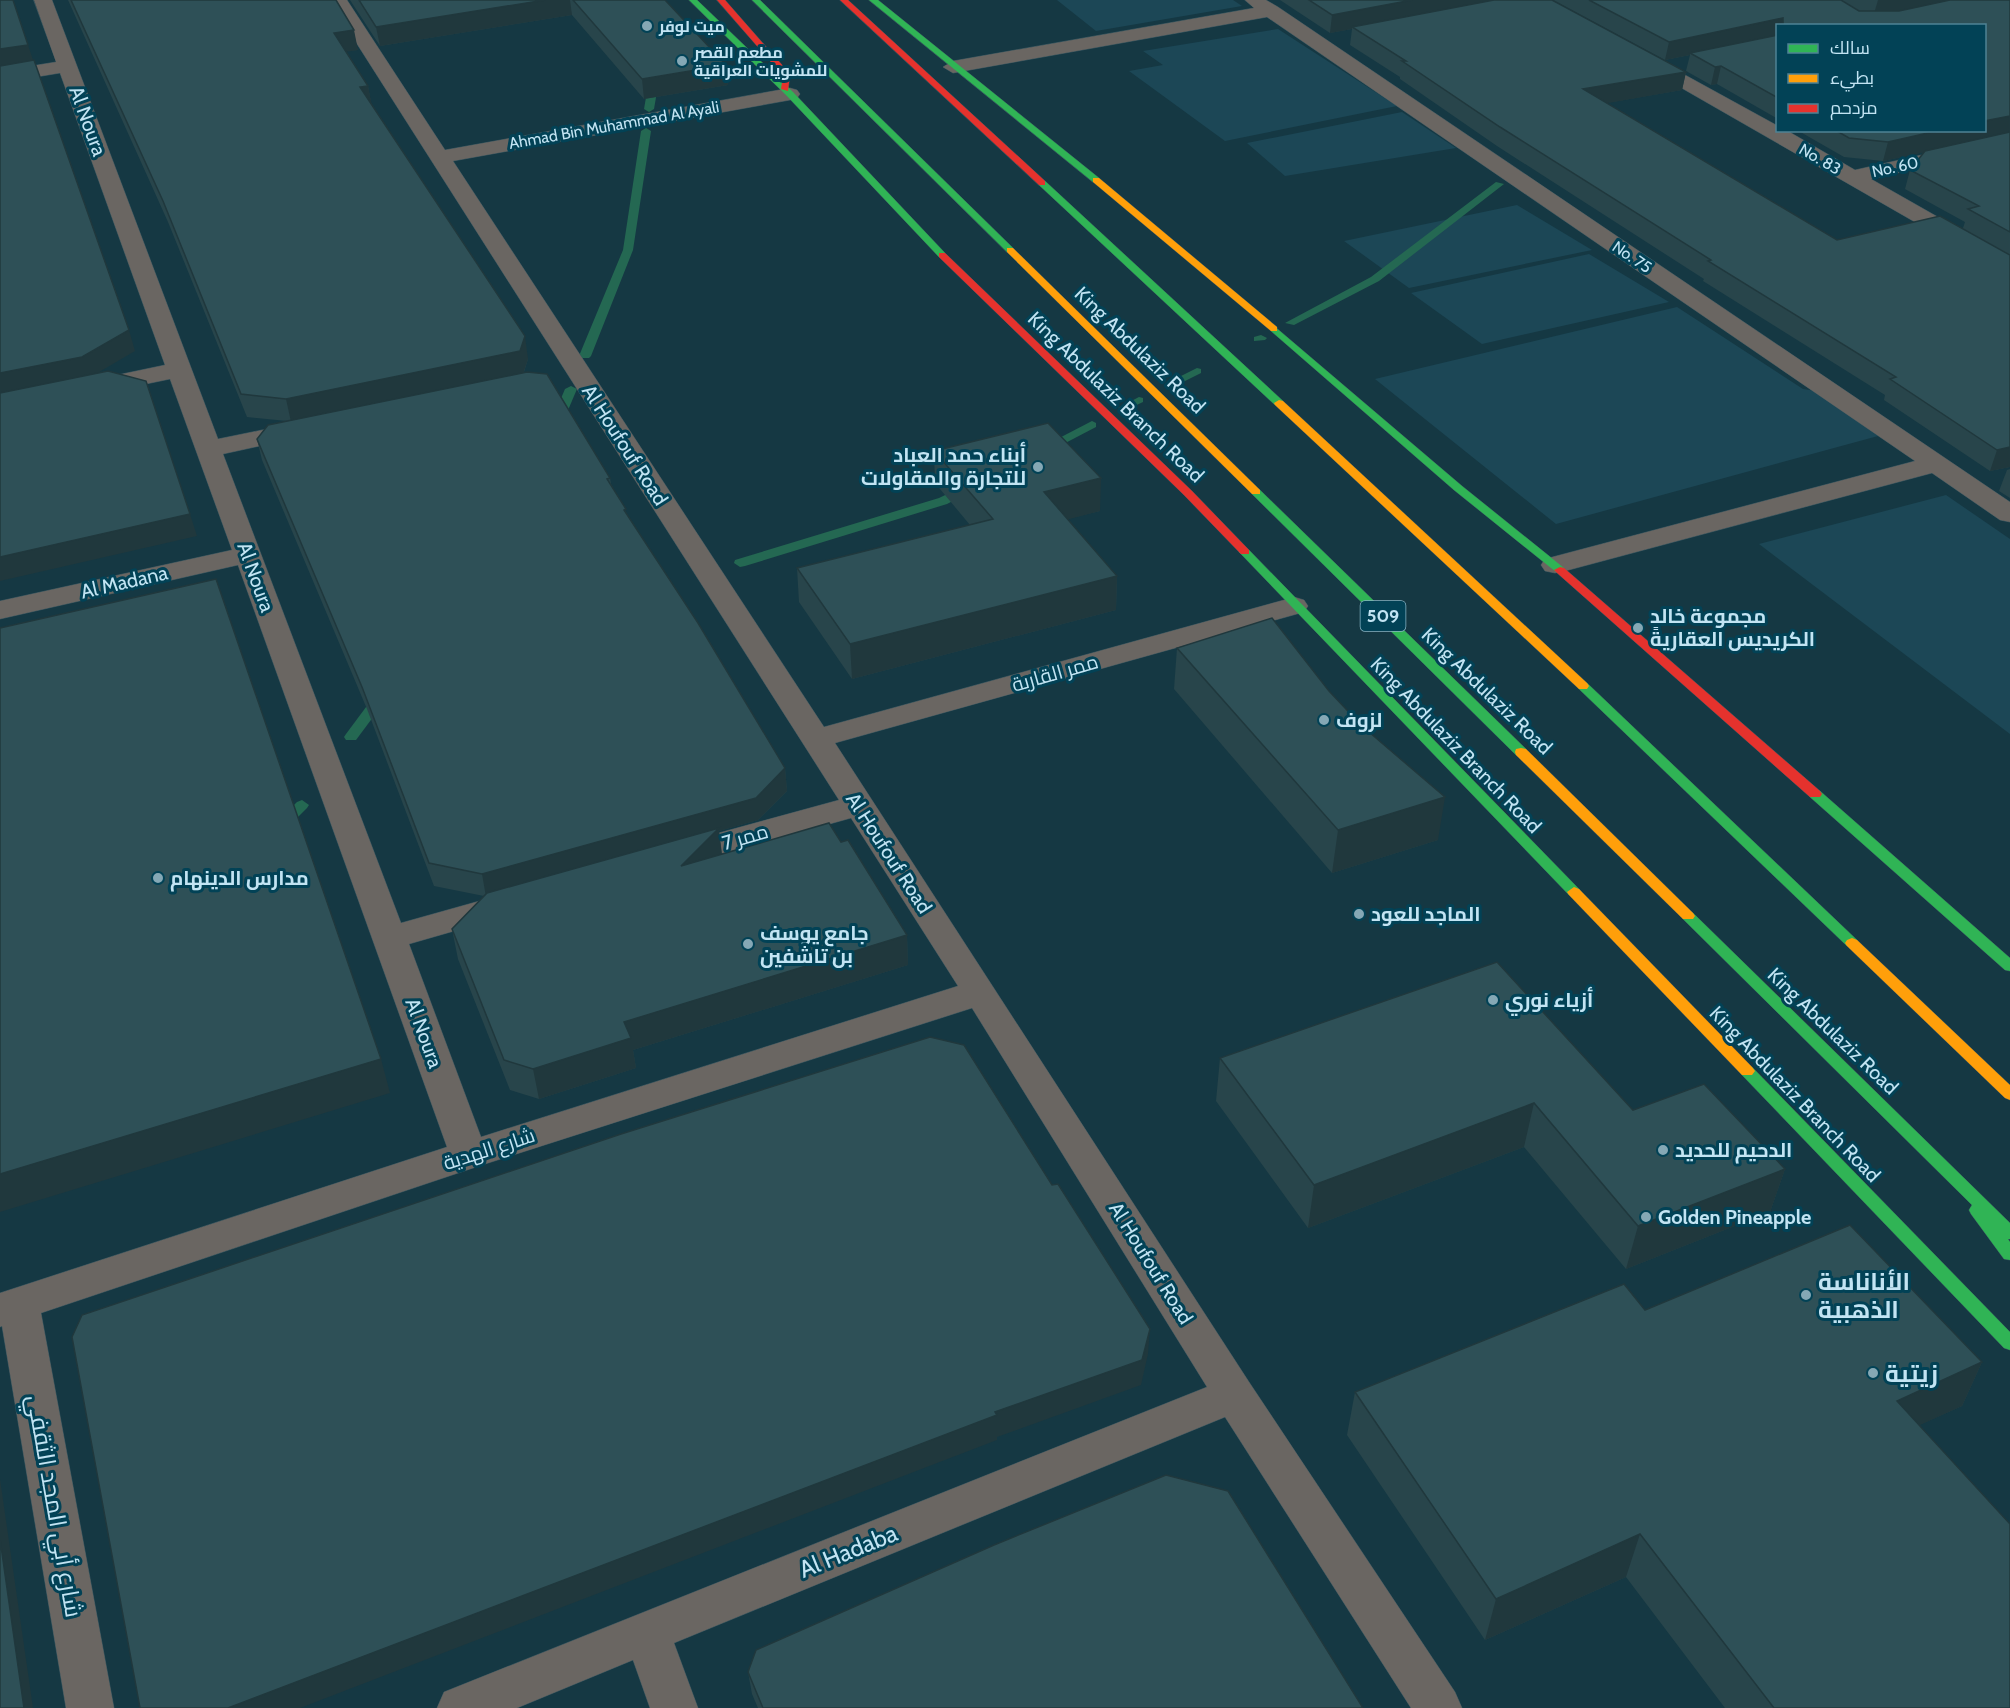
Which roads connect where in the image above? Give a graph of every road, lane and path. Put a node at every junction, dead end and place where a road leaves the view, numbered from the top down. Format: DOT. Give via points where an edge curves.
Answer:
graph roads {
  1 [pos="43,0"];
  2 [pos="338,0"];
  3 [pos="693,0"];
  4 [pos="721,0"];
  5 [pos="756,0"];
  6 [pos="844,0"];
  7 [pos="873,0"];
  8 [pos="886,0"];
  9 [pos="1262,5"];
  10 [pos="1342,38"];
  11 [pos="1320,43"];
  12 [pos="1631,51"];
  13 [pos="1686,63"];
  14 [pos="67,66"];
  15 [pos="953,67"];
  16 [pos="1662,68"];
  17 [pos="0,76"];
  18 [pos="788,92"];
  19 [pos="2010,141"];
  20 [pos="439,157"];
  21 [pos="1850,177"];
  22 [pos="2010,267"];
  23 [pos="179,370"];
  24 [pos="67,392"];
  25 [pos="324,425"];
  26 [pos="208,449"];
  27 [pos="1935,464"];
  28 [pos="2000,479"];
  29 [pos="1970,487"];
  30 [pos="2010,514"];
  31 [pos="247,555"];
  32 [pos="1555,565"];
  33 [pos="1294,606"];
  34 [pos="0,610"];
  35 [pos="816,739"];
  36 [pos="858,805"];
  37 [pos="652,863"];
  38 [pos="538,895"];
  39 [pos="389,938"];
  40 [pos="2010,966"];
  41 [pos="980,992"];
  42 [pos="2010,1094"];
  43 [pos="468,1155"];
  44 [pos="1949,1172"];
  45 [pos="2010,1233"];
  46 [pos="2010,1254"];
  47 [pos="10,1307"];
  48 [pos="2010,1343"];
  49 [pos="1234,1395"];
  50 [pos="647,1633"];
  51 [pos="90,1708"];
  52 [pos="461,1708"];
  53 [pos="674,1708"];
  54 [pos="1438,1708"];
  1 -- 14 [label="street, Al Noura"];
  2 -- 20 [label="street, Al Houfouf Road"];
  3 -- 18 [label="main road, King Abdulaziz Branch Road"];
  4 -- 18 [label="main road" via="787,76"];
  5 -- 44 [label="main road, King Abdulaziz Road / 509"];
  6 -- 42 [label="main road" via="1469,578"];
  7 -- 15 [label="main road"];
  8 -- 15 [label="main road" via="939,47"];
  9 -- 11 [label="street, No. 75"];
  9 -- 15 [label="street"];
  10 -- 11 [label="street"];
  11 -- 27 [label="street, No. 75"];
  12 -- 16 [label="street, No. 83"];
  13 -- 16 [label="street"];
  14 -- 17 [label="street"];
  14 -- 23 [label="street, Al Noura"];
  15 -- 32 [label="main road" via="1032,125 1458,488"];
  16 -- 21 [label="street, No. 83"];
  18 -- 20 [label="street, Ahmad Bin Muhammad Al Ayali"];
  18 -- 33 [label="main road, King Abdulaziz Branch Road" via="933,246 1188,493"];
  19 -- 21 [label="street, No. 60"];
  20 -- 35 [label="street, Al Houfouf Road" via="567,375"];
  21 -- 22 [label="street, No. 83"];
  23 -- 24 [label="street"];
  23 -- 26 [label="street, Al Noura"];
  25 -- 26 [label="street"];
  26 -- 31 [label="street, Al Noura"];
  27 -- 29 [label="street, No. 75"];
  27 -- 32 [label="street"];
  28 -- 29 [label="street"];
  29 -- 30 [label="street, No. 75"];
  31 -- 34 [label="street, Al Madana"];
  31 -- 39 [label="street, Al Noura"];
  32 -- 40 [label="main road"];
  33 -- 35 [label="street, ممر القاربة"];
  33 -- 48 [label="main road, King Abdulaziz Branch Road"];
  35 -- 36 [label="street, Al Houfouf Road"];
  36 -- 37 [label="street, ممر 7"];
  36 -- 41 [label="street, Al Houfouf Road"];
  38 -- 39 [label="street"];
  39 -- 43 [label="street, Al Noura"];
  41 -- 43 [label="street, شارع الهدية"];
  41 -- 49 [label="street, Al Houfouf Road"];
  43 -- 47 [label="street, شارع الهدية"];
  44 -- 45 [label="main road, King Abdulaziz Road / 509"];
  44 -- 46 [label="main road"];
  47 -- 51 [label="street, شارع أبي المجد الثقفي"];
  49 -- 50 [label="street, Al Hadaba"];
  49 -- 54 [label="street, Al Houfouf Road"];
  50 -- 52 [label="street, Al Hadaba"];
  50 -- 53 [label="street"];
}
